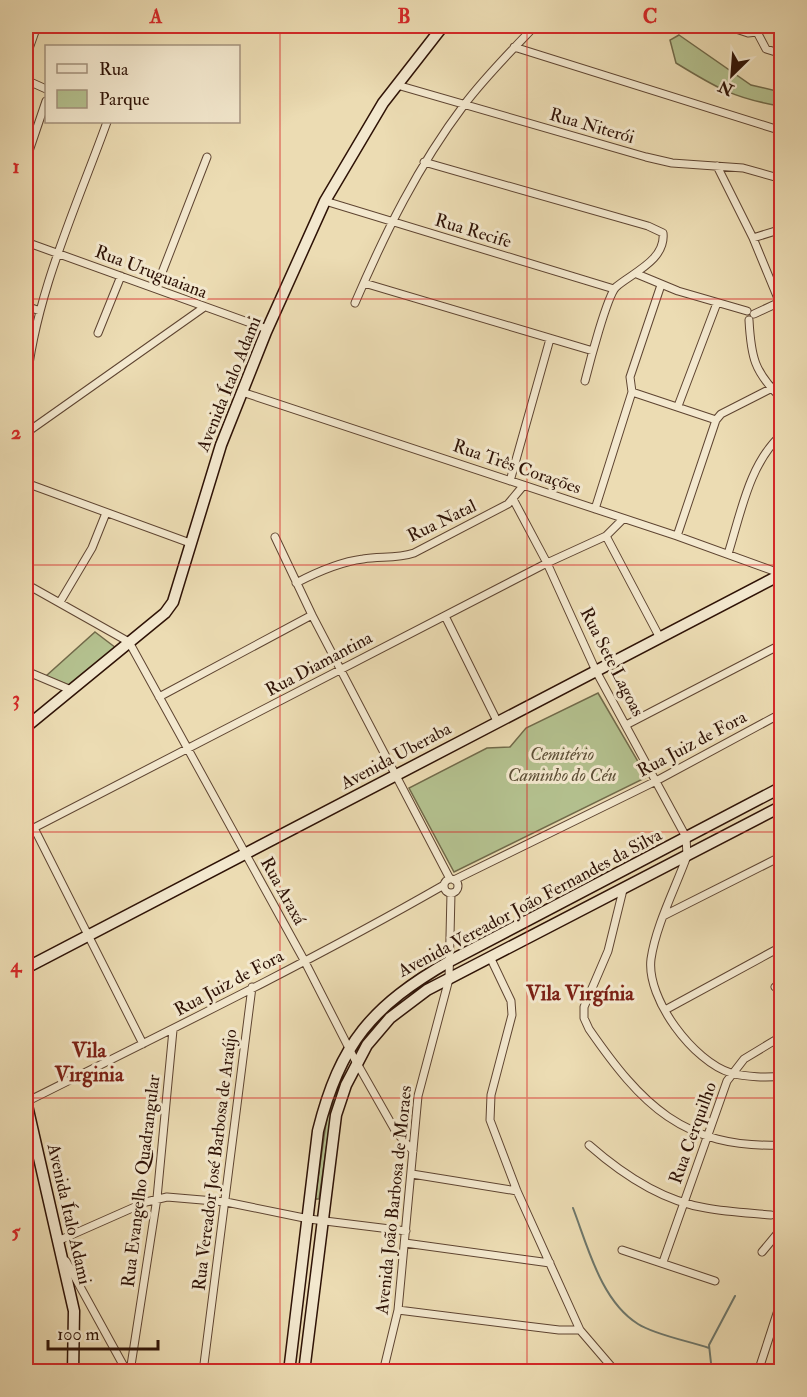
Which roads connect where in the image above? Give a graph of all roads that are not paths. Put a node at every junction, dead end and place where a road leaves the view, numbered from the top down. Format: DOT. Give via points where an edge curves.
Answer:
graph roads {
  1 [pos="37,26"];
  2 [pos="443,26"];
  3 [pos="535,26"];
  4 [pos="727,26"];
  5 [pos="759,29"];
  6 [pos="514,47"];
  7 [pos="782,54"];
  8 [pos="26,57"];
  9 [pos="26,80"];
  10 [pos="397,85"];
  11 [pos="45,89"];
  12 [pos="45,104"];
  13 [pos="464,104"];
  14 [pos="107,123"];
  15 [pos="782,130"];
  16 [pos="207,158"];
  17 [pos="26,160"];
  18 [pos="424,162"];
  19 [pos="717,166"];
  20 [pos="782,179"];
  21 [pos="325,201"];
  22 [pos="391,222"];
  23 [pos="782,229"];
  24 [pos="753,238"];
  25 [pos="26,242"];
  26 [pos="59,254"];
  27 [pos="637,274"];
  28 [pos="121,276"];
  29 [pos="364,283"];
  30 [pos="661,285"];
  31 [pos="156,288"];
  32 [pos="614,289"];
  33 [pos="780,301"];
  34 [pos="355,303"];
  35 [pos="717,303"];
  36 [pos="26,306"];
  37 [pos="203,308"];
  38 [pos="40,311"];
  39 [pos="750,315"];
  40 [pos="267,329"];
  41 [pos="98,333"];
  42 [pos="550,339"];
  43 [pos="593,351"];
  44 [pos="585,381"];
  45 [pos="782,383"];
  46 [pos="26,389"];
  47 [pos="771,389"];
  48 [pos="242,392"];
  49 [pos="632,392"];
  50 [pos="782,399"];
  51 [pos="678,406"];
  52 [pos="716,420"];
  53 [pos="26,433"];
  54 [pos="782,434"];
  55 [pos="510,481"];
  56 [pos="26,483"];
  57 [pos="523,486"];
  58 [pos="513,500"];
  59 [pos="595,509"];
  60 [pos="106,513"];
  61 [pos="623,519"];
  62 [pos="606,536"];
  63 [pos="677,536"];
  64 [pos="275,537"];
  65 [pos="190,543"];
  66 [pos="728,554"];
  67 [pos="547,563"];
  68 [pos="782,574"];
  69 [pos="296,583"];
  70 [pos="26,584"];
  71 [pos="60,602"];
  72 [pos="312,615"];
  73 [pos="445,616"];
  74 [pos="660,638"];
  75 [pos="129,642"];
  76 [pos="782,644"];
  77 [pos="341,668"];
  78 [pos="26,671"];
  79 [pos="597,671"];
  80 [pos="72,690"];
  81 [pos="159,697"];
  82 [pos="782,713"];
  83 [pos="497,721"];
  84 [pos="626,725"];
  85 [pos="26,727"];
  86 [pos="188,750"];
  87 [pos="396,773"];
  88 [pos="656,781"];
  89 [pos="782,787"];
  90 [pos="745,806"];
  91 [pos="782,806"];
  92 [pos="753,820"];
  93 [pos="34,828"];
  94 [pos="26,832"];
  95 [pos="686,837"];
  96 [pos="246,854"];
  97 [pos="687,856"];
  98 [pos="782,856"];
  99 [pos="452,880"];
  100 [pos="444,885"];
  101 [pos="623,890"];
  102 [pos="451,893"];
  103 [pos="665,915"];
  104 [pos="88,936"];
  105 [pos="779,948"];
  106 [pos="490,959"];
  107 [pos="304,960"];
  108 [pos="450,961"];
  109 [pos="26,968"];
  110 [pos="448,979"];
  111 [pos="252,987"];
  112 [pos="665,1010"];
  113 [pos="173,1030"];
  114 [pos="782,1036"];
  115 [pos="142,1044"];
  116 [pos="350,1049"];
  117 [pos="357,1062"];
  118 [pos="731,1073"];
  119 [pos="782,1076"];
  120 [pos="26,1101"];
  121 [pos="706,1137"];
  122 [pos="589,1145"];
  123 [pos="782,1145"];
  124 [pos="413,1151"];
  125 [pos="412,1174"];
  126 [pos="517,1191"];
  127 [pos="157,1198"];
  128 [pos="226,1202"];
  129 [pos="684,1202"];
  130 [pos="771,1215"];
  131 [pos="309,1219"];
  132 [pos="324,1221"];
  133 [pos="782,1228"];
  134 [pos="406,1231"];
  135 [pos="60,1240"];
  136 [pos="405,1243"];
  137 [pos="622,1250"];
  138 [pos="762,1252"];
  139 [pos="663,1262"];
  140 [pos="550,1263"];
  141 [pos="715,1281"];
  142 [pos="74,1286"];
  143 [pos="782,1298"];
  144 [pos="398,1310"];
  145 [pos="580,1330"];
  146 [pos="73,1371"];
  147 [pos="129,1371"];
  148 [pos="203,1371"];
  149 [pos="289,1371"];
  150 [pos="304,1371"];
  151 [pos="384,1371"];
  152 [pos="397,1371"];
  153 [pos="616,1371"];
  154 [pos="758,1371"];
  1 -- 8 [label="street"];
  2 -- 10 [label="main road, Avenida Ítalo Adami"];
  3 -- 6 [label="street"];
  4 -- 5 [label="street" via="748,33"];
  5 -- 7 [label="street" via="766,49"];
  6 -- 13 [label="street"];
  6 -- 15 [label="street"];
  9 -- 11 [label="street"];
  10 -- 13 [label="street, Rua Niterói"];
  10 -- 21 [label="main road, Avenida Ítalo Adami" via="361,137"];
  12 -- 17 [label="street"];
  13 -- 18 [label="street"];
  13 -- 19 [label="street, Rua Niterói" via="646,157"];
  14 -- 26 [label="street"];
  16 -- 31 [label="street"];
  18 -- 22 [label="street"];
  18 -- 27 [label="street" via="662,231 662,246"];
  19 -- 20 [label="street, Rua Niterói" via="743,168"];
  19 -- 24 [label="street"];
  21 -- 22 [label="street, Rua Recife"];
  21 -- 40 [label="main road, Avenida Ítalo Adami"];
  22 -- 29 [label="street"];
  22 -- 32 [label="street, Rua Recife"];
  23 -- 24 [label="street"];
  24 -- 33 [label="street"];
  25 -- 26 [label="street, Rua Uruguaiana"];
  26 -- 28 [label="street, Rua Uruguaiana"];
  26 -- 38 [label="street"];
  27 -- 30 [label="street"];
  27 -- 32 [label="street"];
  28 -- 31 [label="street, Rua Uruguaiana"];
  28 -- 41 [label="street"];
  29 -- 34 [label="street"];
  29 -- 42 [label="street"];
  30 -- 35 [label="street"];
  30 -- 49 [label="street" via="630,377"];
  31 -- 37 [label="street, Rua Uruguaiana"];
  32 -- 43 [label="street"];
  33 -- 39 [label="street"];
  35 -- 39 [label="street"];
  35 -- 51 [label="street"];
  36 -- 38 [label="street"];
  37 -- 40 [label="street, Rua Uruguaiana"];
  37 -- 53 [label="street"];
  38 -- 46 [label="street"];
  39 -- 47 [label="street" via="752,358"];
  40 -- 48 [label="main road, Avenida Ítalo Adami"];
  42 -- 43 [label="street"];
  42 -- 55 [label="street"];
  43 -- 44 [label="street"];
  45 -- 47 [label="street"];
  47 -- 50 [label="street"];
  47 -- 52 [label="street"];
  48 -- 55 [label="street, Rua Três Corações"];
  48 -- 65 [label="main road, Avenida Ítalo Adami" via="208,480"];
  49 -- 51 [label="street"];
  49 -- 59 [label="street"];
  51 -- 52 [label="street"];
  52 -- 63 [label="street"];
  54 -- 66 [label="street" via="758,464"];
  55 -- 57 [label="street, Rua Três Corações"];
  56 -- 60 [label="street"];
  57 -- 58 [label="street, Rua Natal"];
  57 -- 59 [label="street, Rua Três Corações"];
  58 -- 67 [label="street, Rua Sete Lagoas"];
  58 -- 69 [label="street, Rua Natal" via="414,553 350,562"];
  59 -- 61 [label="street, Rua Três Corações"];
  60 -- 65 [label="street"];
  60 -- 71 [label="street" via="92,548"];
  61 -- 62 [label="street, Rua Diamantina"];
  61 -- 63 [label="street, Rua Três Corações"];
  62 -- 67 [label="street, Rua Diamantina"];
  62 -- 74 [label="street"];
  63 -- 66 [label="street, Rua Três Corações"];
  64 -- 69 [label="street"];
  65 -- 75 [label="main road, Avenida Ítalo Adami" via="170,607"];
  66 -- 68 [label="street, Rua Três Corações"];
  67 -- 73 [label="street, Rua Diamantina"];
  67 -- 79 [label="street, Rua Sete Lagoas"];
  68 -- 74 [label="main road, Avenida Uberaba"];
  69 -- 72 [label="street"];
  70 -- 71 [label="street"];
  71 -- 75 [label="street"];
  72 -- 77 [label="street"];
  72 -- 81 [label="street"];
  73 -- 77 [label="street, Rua Diamantina"];
  73 -- 83 [label="street"];
  74 -- 79 [label="main road, Avenida Uberaba"];
  75 -- 80 [label="main road, Avenida Ítalo Adami"];
  75 -- 81 [label="street, Rua Araxá"];
  76 -- 84 [label="street"];
  77 -- 86 [label="street, Rua Diamantina"];
  77 -- 87 [label="street"];
  78 -- 80 [label="street"];
  79 -- 83 [label="main road, Avenida Uberaba"];
  79 -- 84 [label="street, Rua Sete Lagoas"];
  80 -- 85 [label="main road, Avenida Ítalo Adami"];
  81 -- 86 [label="street, Rua Araxá"];
  82 -- 88 [label="street, Rua Juiz de Fora"];
  83 -- 87 [label="main road, Avenida Uberaba"];
  84 -- 88 [label="street, Rua Sete Lagoas"];
  86 -- 93 [label="street, Rua Diamantina"];
  86 -- 96 [label="street, Rua Araxá"];
  87 -- 96 [label="main road, Avenida Uberaba"];
  87 -- 99 [label="street"];
  88 -- 95 [label="street, Rua Sete Lagoas"];
  88 -- 99 [label="street, Rua Juiz de Fora"];
  89 -- 90 [label="main road, Avenida Vereador João Fernandes da Silva"];
  90 -- 92 [label="main road"];
  90 -- 95 [label="main road, Avenida Vereador João Fernandes da Silva"];
  91 -- 92 [label="main road, Avenida Vereador João Fernandes da Silva"];
  92 -- 97 [label="main road, Avenida Vereador João Fernandes da Silva"];
  93 -- 94 [label="street, Rua Diamantina"];
  93 -- 104 [label="street"];
  95 -- 97 [label="street, Avenida Vereador João Fernandes da Silva"];
  95 -- 108 [label="main road, Avenida Vereador João Fernandes da Silva"];
  96 -- 104 [label="main road, Avenida Uberaba"];
  96 -- 107 [label="street, Rua Araxá"];
  97 -- 101 [label="main road, Avenida Vereador João Fernandes da Silva"];
  97 -- 103 [label="street"];
  98 -- 103 [label="street"];
  99 -- 100 [label="street, Rua Juiz de Fora"];
  99 -- 102 [label="street, Avenida João Barbosa de Moraes" via="458,888"];
  100 -- 102 [label="street"];
  100 -- 107 [label="street, Rua Juiz de Fora"];
  101 -- 106 [label="main road, Avenida Vereador João Fernandes da Silva"];
  101 -- 121 [label="street" via="612,939 584,1007 584,1018 613,1064 650,1105"];
  102 -- 108 [label="street, Avenida João Barbosa de Moraes"];
  103 -- 112 [label="street" via="651,961 654,987"];
  104 -- 109 [label="main road, Avenida Uberaba"];
  104 -- 115 [label="street"];
  105 -- 112 [label="street"];
  106 -- 110 [label="main road, Avenida Vereador João Fernandes da Silva"];
  106 -- 126 [label="street" via="511,1001 512,1015 489,1109 490,1120"];
  107 -- 111 [label="street, Rua Juiz de Fora"];
  107 -- 116 [label="street, Rua Araxá"];
  108 -- 110 [label="street, Avenida João Barbosa de Moraes"];
  108 -- 116 [label="main road, Avenida Vereador João Fernandes da Silva" via="412,983 382,1007"];
  110 -- 117 [label="main road, Avenida Vereador João Fernandes da Silva" via="414,998 390,1018"];
  110 -- 124 [label="street, Avenida João Barbosa de Moraes" via="418,1096"];
  111 -- 113 [label="street, Rua Juiz de Fora"];
  111 -- 128 [label="street, Rua Vereador José Barbosa de Araújo"];
  112 -- 118 [label="street" via="703,1058"];
  113 -- 115 [label="street, Rua Juiz de Fora"];
  113 -- 127 [label="street, Rua Evangelho Quadrangular"];
  114 -- 118 [label="street, Rua Cerquilho" via="744,1059"];
  115 -- 120 [label="street, Rua Juiz de Fora"];
  116 -- 117 [label="street, Rua Araxá"];
  116 -- 131 [label="main road, Avenida Vereador João Fernandes da Silva" via="331,1089 318,1131"];
  117 -- 124 [label="street, Rua Araxá" via="396,1132"];
  117 -- 132 [label="main road, Avenida Vereador João Fernandes da Silva" via="334,1125"];
  118 -- 119 [label="street"];
  118 -- 121 [label="street, Rua Cerquilho"];
  120 -- 135 [label="main road, Avenida Ítalo Adami"];
  121 -- 123 [label="street" via="758,1146"];
  121 -- 129 [label="street, Rua Cerquilho"];
  122 -- 129 [label="street" via="643,1184"];
  124 -- 125 [label="street, Avenida João Barbosa de Moraes"];
  125 -- 126 [label="street"];
  125 -- 134 [label="street, Avenida João Barbosa de Moraes"];
  126 -- 140 [label="street"];
  127 -- 128 [label="street"];
  127 -- 135 [label="street"];
  127 -- 147 [label="street, Rua Evangelho Quadrangular"];
  128 -- 131 [label="street"];
  128 -- 148 [label="street, Rua Vereador José Barbosa de Araújo"];
  129 -- 130 [label="street"];
  129 -- 139 [label="street, Rua Cerquilho"];
  131 -- 132 [label="street"];
  131 -- 149 [label="main road, Avenida Vereador João Fernandes da Silva"];
  132 -- 134 [label="street"];
  132 -- 150 [label="main road, Avenida Vereador João Fernandes da Silva"];
  133 -- 138 [label="street"];
  134 -- 136 [label="street, Avenida João Barbosa de Moraes"];
  135 -- 142 [label="main road, Avenida Ítalo Adami"];
  136 -- 140 [label="street"];
  136 -- 144 [label="street, Avenida João Barbosa de Moraes"];
  137 -- 139 [label="street"];
  139 -- 141 [label="street"];
  140 -- 145 [label="street"];
  142 -- 146 [label="main road, Avenida Ítalo Adami"];
  142 -- 147 [label="street"];
  143 -- 154 [label="street"];
  144 -- 145 [label="street"];
  144 -- 151 [label="street, Avenida João Barbosa de Moraes"];
  145 -- 153 [label="street"];
  151 -- 152 [label="street"];
}
